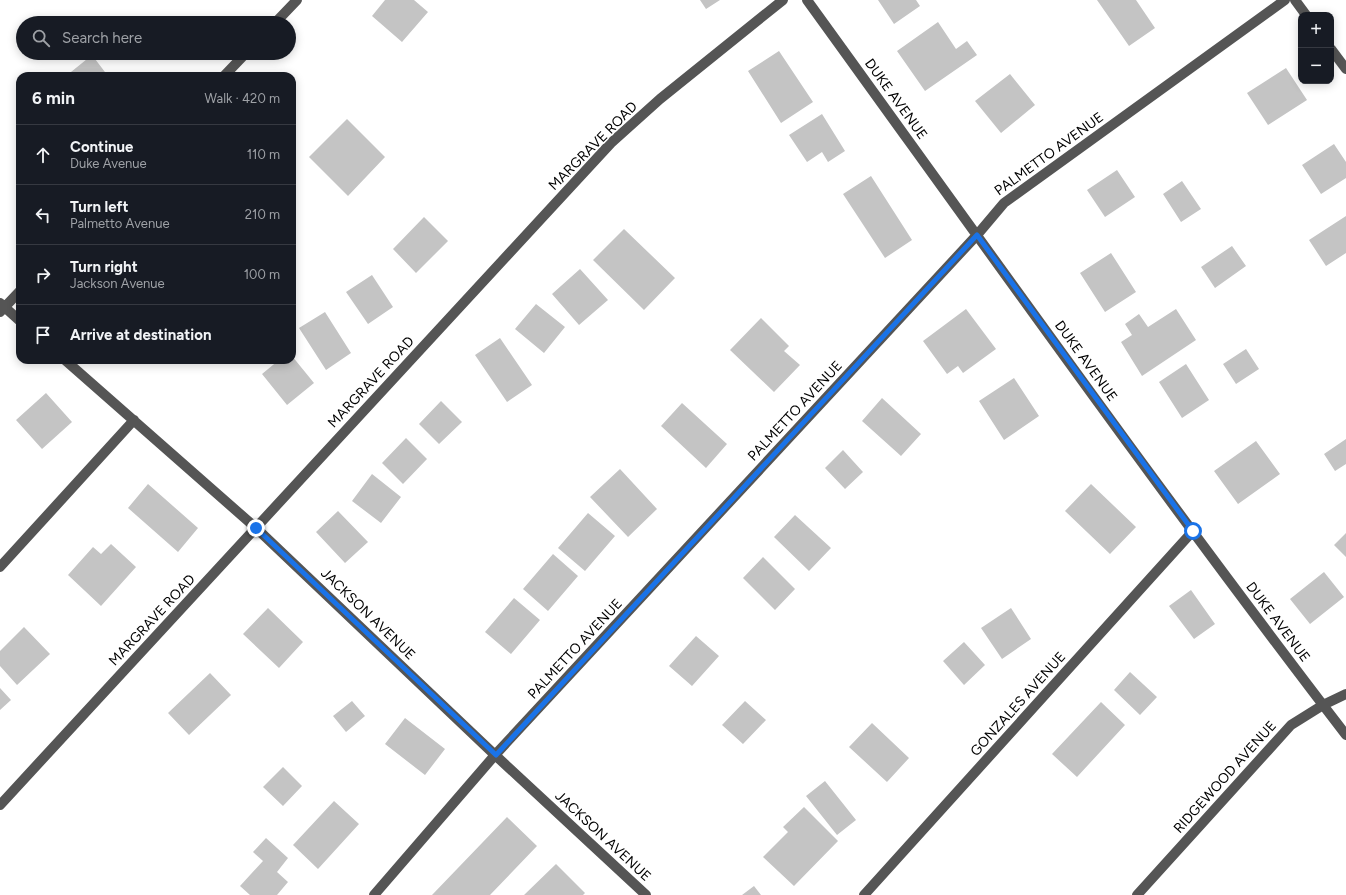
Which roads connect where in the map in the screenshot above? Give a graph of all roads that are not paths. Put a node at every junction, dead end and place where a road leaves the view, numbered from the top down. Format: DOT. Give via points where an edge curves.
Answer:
graph roads {
  1 [pos="297,0"];
  2 [pos="783,0"];
  3 [pos="807,0"];
  4 [pos="1285,0"];
  5 [pos="1295,0"];
  6 [pos="1304,12"];
  7 [pos="282,16"];
  8 [pos="1334,53"];
  9 [pos="239,60"];
  10 [pos="1346,69"];
  11 [pos="228,72"];
  12 [pos="977,235"];
  13 [pos="16,294"];
  14 [pos="1,307"];
  15 [pos="16,318"];
  16 [pos="70,364"];
  17 [pos="134,420"];
  18 [pos="256,528"];
  19 [pos="1193,531"];
  20 [pos="0,567"];
  21 [pos="1346,694"];
  22 [pos="1323,706"];
  23 [pos="1346,735"];
  24 [pos="496,755"];
  25 [pos="0,805"];
  26 [pos="374,895"];
  27 [pos="646,895"];
  28 [pos="864,895"];
  29 [pos="1136,895"];
  1 -- 7 [label="street"];
  2 -- 18 [label="street, MARGRAVE ROAD" via="660,99 611,143"];
  3 -- 12 [label="street, DUKE AVENUE"];
  4 -- 12 [label="street, PALMETTO AVENUE" via="1004,203"];
  5 -- 6 [label="street"];
  8 -- 10 [label="street"];
  9 -- 11 [label="street"];
  12 -- 19 [label="street, DUKE AVENUE"];
  12 -- 24 [label="street, PALMETTO AVENUE"];
  13 -- 14 [label="street"];
  14 -- 15 [label="street"];
  16 -- 17 [label="street, JACKSON AVENUE"];
  17 -- 18 [label="street, JACKSON AVENUE"];
  17 -- 20 [label="street"];
  18 -- 24 [label="street, JACKSON AVENUE"];
  18 -- 25 [label="street, MARGRAVE ROAD"];
  19 -- 22 [label="street, DUKE AVENUE"];
  19 -- 28 [label="street, GONZALES AVENUE"];
  21 -- 22 [label="street, RIDGEWOOD AVENUE"];
  22 -- 23 [label="street, DUKE AVENUE"];
  22 -- 29 [label="street, RIDGEWOOD AVENUE" via="1291,725"];
  24 -- 26 [label="street, PALMETTO AVENUE"];
  24 -- 27 [label="street, JACKSON AVENUE"];
}
